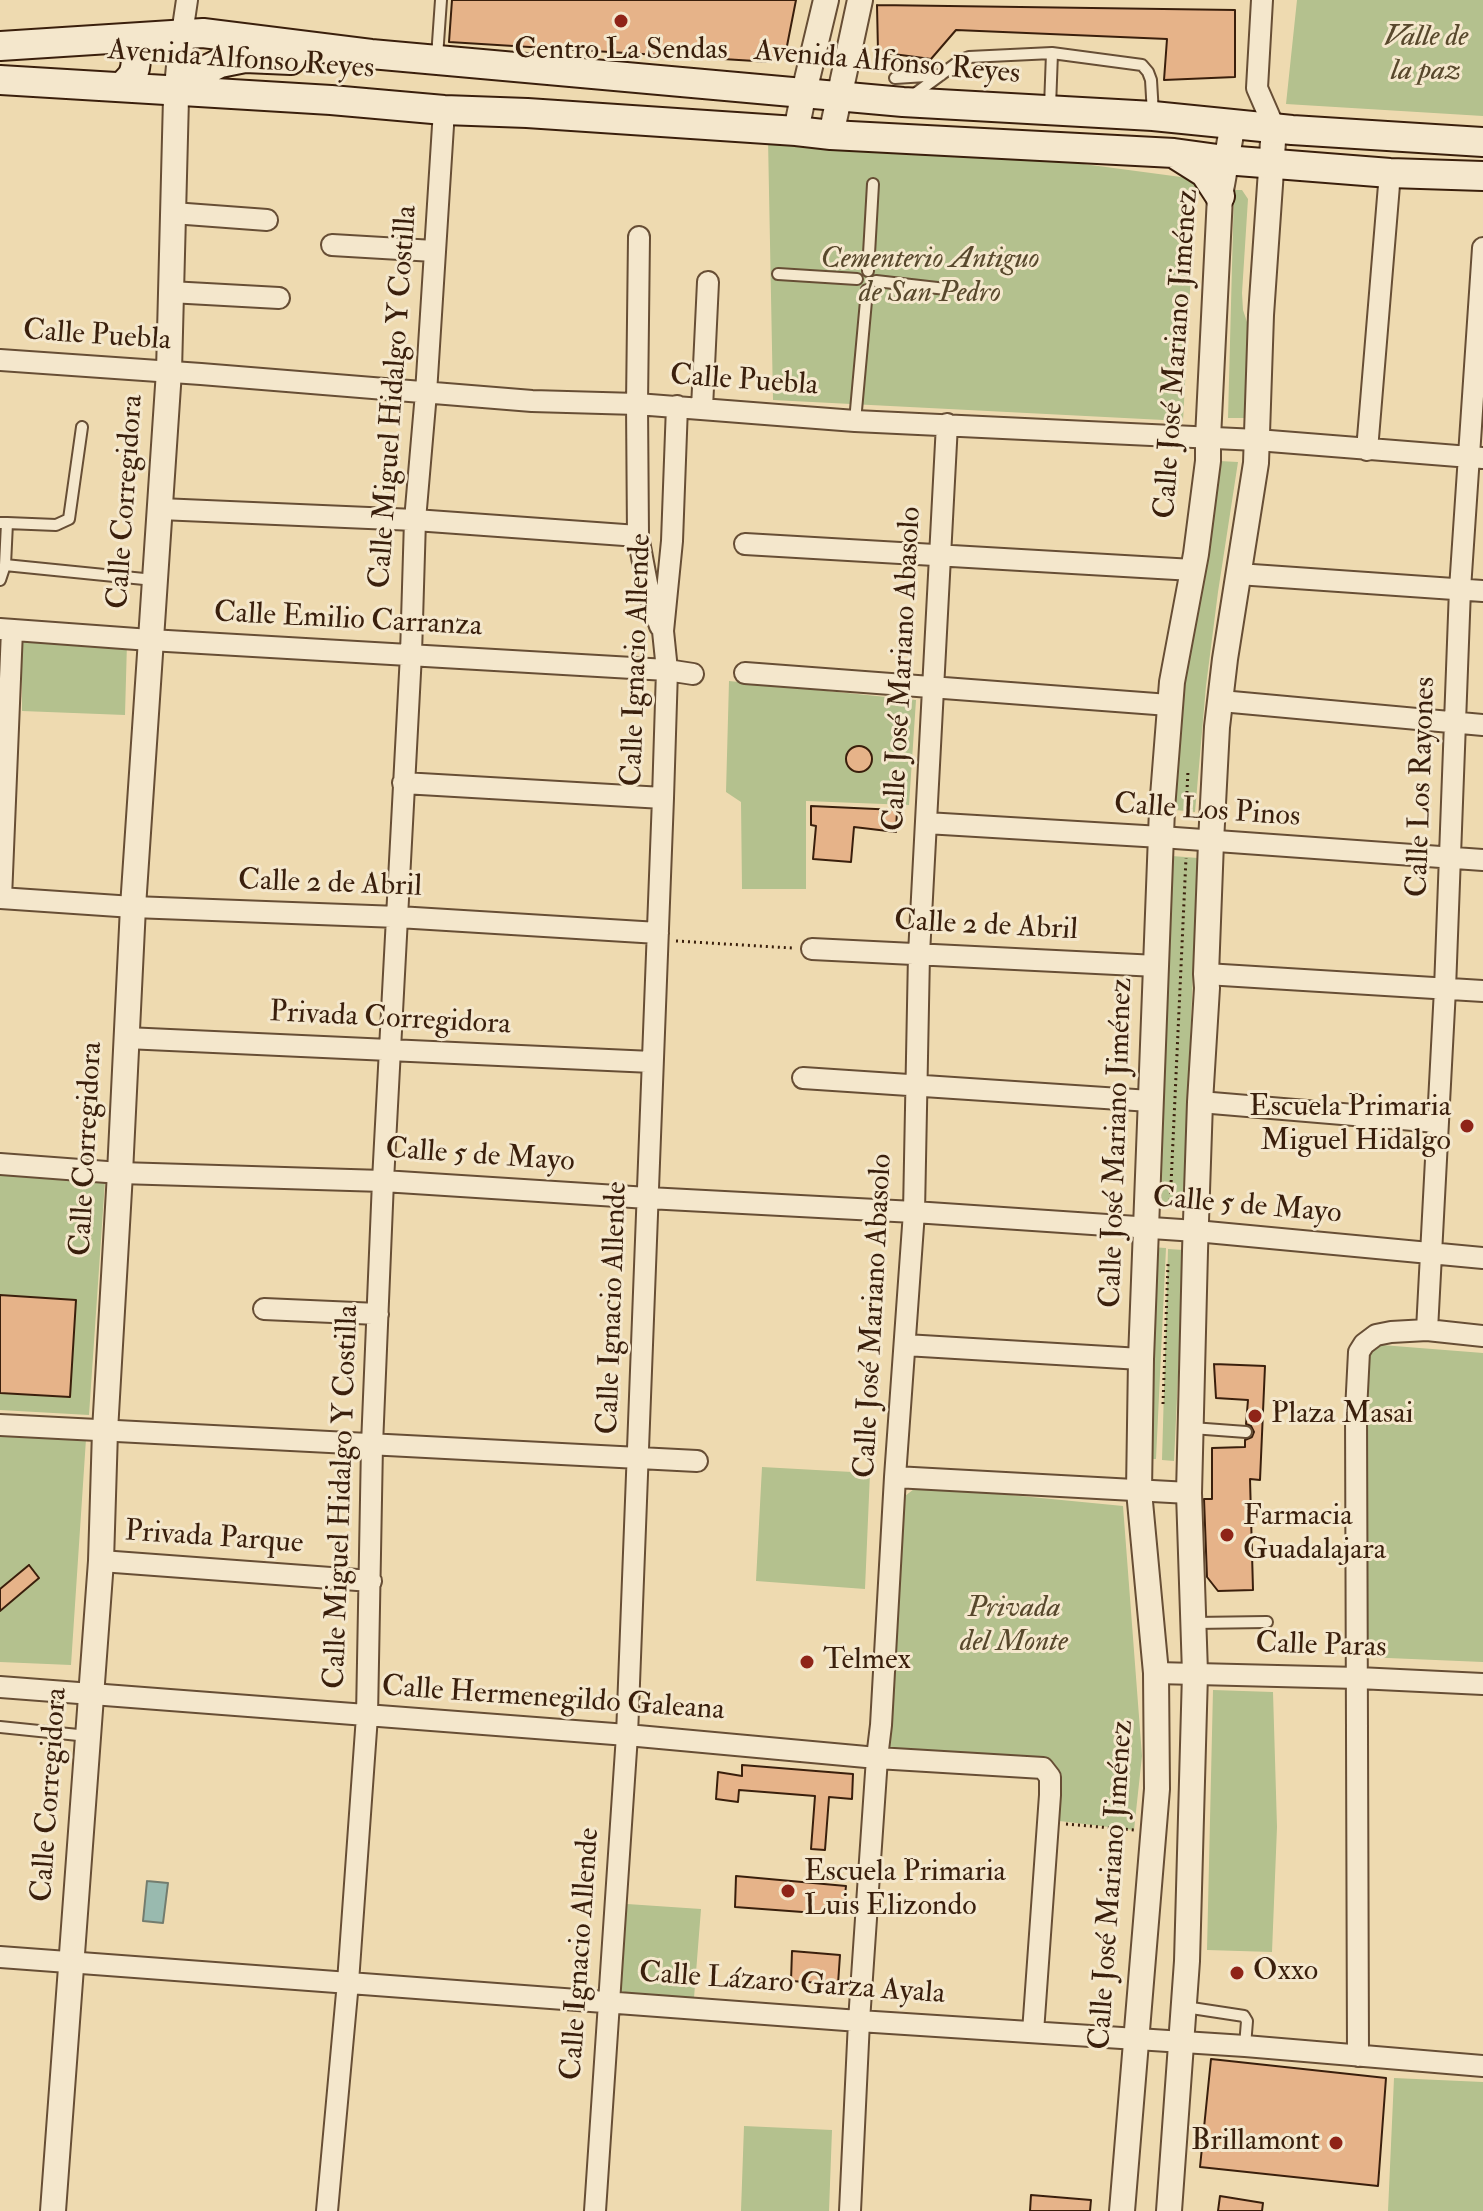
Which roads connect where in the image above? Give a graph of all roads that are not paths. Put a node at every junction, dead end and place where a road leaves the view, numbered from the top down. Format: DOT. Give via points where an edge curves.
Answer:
graph roads {
  1 [pos="187,0"];
  2 [pos="441,0"];
  3 [pos="826,0"];
  4 [pos="860,0"];
  5 [pos="1262,0"];
  6 [pos="182,34"];
  7 [pos="128,38"];
  8 [pos="0,46"];
  9 [pos="1052,53"];
  10 [pos="371,54"];
  11 [pos="245,58"];
  12 [pos="437,59"];
  13 [pos="531,68"];
  14 [pos="943,74"];
  15 [pos="0,80"];
  16 [pos="122,87"];
  17 [pos="1257,88"];
  18 [pos="177,90"];
  19 [pos="899,90"];
  20 [pos="804,92"];
  21 [pos="236,94"];
  22 [pos="838,96"];
  23 [pos="444,110"];
  24 [pos="1050,111"];
  25 [pos="527,113"];
  26 [pos="1153,116"];
  27 [pos="1233,123"];
  28 [pos="1274,127"];
  29 [pos="796,131"];
  30 [pos="831,135"];
  31 [pos="1483,142"];
  32 [pos="1174,153"];
  33 [pos="1225,160"];
  34 [pos="1272,164"];
  35 [pos="1390,173"];
  36 [pos="1483,176"];
  37 [pos="873,184"];
  38 [pos="1220,196"];
  39 [pos="173,213"];
  40 [pos="267,220"];
  41 [pos="639,237"];
  42 [pos="332,245"];
  43 [pos="1483,248"];
  44 [pos="434,251"];
  45 [pos="868,271"];
  46 [pos="778,274"];
  47 [pos="857,279"];
  48 [pos="876,281"];
  49 [pos="708,282"];
  50 [pos="946,289"];
  51 [pos="867,290"];
  52 [pos="170,292"];
  53 [pos="279,298"];
  54 [pos="1481,312"];
  55 [pos="0,360"];
  56 [pos="169,371"];
  57 [pos="426,393"];
  58 [pos="637,404"];
  59 [pos="677,406"];
  60 [pos="702,408"];
  61 [pos="855,421"];
  62 [pos="947,424"];
  63 [pos="82,427"];
  64 [pos="1208,438"];
  65 [pos="1257,440"];
  66 [pos="1367,450"];
  67 [pos="1476,458"];
  68 [pos="160,509"];
  69 [pos="415,520"];
  70 [pos="4,523"];
  71 [pos="638,536"];
  72 [pos="745,544"];
  73 [pos="940,554"];
  74 [pos="5,565"];
  75 [pos="1193,570"];
  76 [pos="1238,574"];
  77 [pos="0,580"];
  78 [pos="154,580"];
  79 [pos="1460,589"];
  80 [pos="1483,591"];
  81 [pos="6,630"];
  82 [pos="663,631"];
  83 [pos="150,640"];
  84 [pos="411,654"];
  85 [pos="667,670"];
  86 [pos="745,673"];
  87 [pos="693,674"];
  88 [pos="932,687"];
  89 [pos="1221,701"];
  90 [pos="1169,705"];
  91 [pos="1456,722"];
  92 [pos="1483,725"];
  93 [pos="403,783"];
  94 [pos="663,798"];
  95 [pos="926,823"];
  96 [pos="1161,837"];
  97 [pos="1211,842"];
  98 [pos="1450,857"];
  99 [pos="1483,860"];
  100 [pos="1,898"];
  101 [pos="133,907"];
  102 [pos="398,917"];
  103 [pos="658,937"];
  104 [pos="812,949"];
  105 [pos="919,954"];
  106 [pos="1157,966"];
  107 [pos="1206,974"];
  108 [pos="1445,989"];
  109 [pos="1483,991"];
  110 [pos="126,1038"];
  111 [pos="390,1050"];
  112 [pos="652,1062"];
  113 [pos="803,1078"];
  114 [pos="917,1084"];
  115 [pos="1150,1101"];
  116 [pos="1200,1102"];
  117 [pos="1437,1122"];
  118 [pos="0,1164"];
  119 [pos="120,1173"];
  120 [pos="383,1181"];
  121 [pos="648,1198"];
  122 [pos="914,1212"];
  123 [pos="1147,1228"];
  124 [pos="1196,1231"];
  125 [pos="1430,1253"];
  126 [pos="1483,1258"];
  127 [pos="264,1309"];
  128 [pos="378,1314"];
  129 [pos="1427,1330"];
  130 [pos="1483,1336"];
  131 [pos="905,1345"];
  132 [pos="1141,1359"];
  133 [pos="0,1425"];
  134 [pos="1192,1428"];
  135 [pos="105,1431"];
  136 [pos="1246,1432"];
  137 [pos="372,1445"];
  138 [pos="638,1457"];
  139 [pos="697,1461"];
  140 [pos="895,1477"];
  141 [pos="1139,1491"];
  142 [pos="1189,1493"];
  143 [pos="101,1561"];
  144 [pos="371,1581"];
  145 [pos="1267,1622"];
  146 [pos="1194,1623"];
  147 [pos="1156,1673"];
  148 [pos="1195,1673"];
  149 [pos="1358,1678"];
  150 [pos="1483,1684"];
  151 [pos="0,1687"];
  152 [pos="91,1694"];
  153 [pos="367,1716"];
  154 [pos="0,1727"];
  155 [pos="627,1735"];
  156 [pos="88,1736"];
  157 [pos="877,1758"];
  158 [pos="0,1957"];
  159 [pos="71,1962"];
  160 [pos="348,1982"];
  161 [pos="609,2001"];
  162 [pos="1184,2007"];
  163 [pos="859,2021"];
  164 [pos="1033,2032"];
  165 [pos="1135,2040"];
  166 [pos="1182,2043"];
  167 [pos="1245,2046"];
  168 [pos="1358,2056"];
  169 [pos="1483,2066"];
  170 [pos="53,2211"];
  171 [pos="327,2211"];
  172 [pos="595,2211"];
  173 [pos="850,2211"];
  174 [pos="1122,2211"];
  175 [pos="1169,2211"];
  1 -- 6 [label="street"];
  2 -- 12 [label="lane"];
  3 -- 20 [label="street"];
  4 -- 22 [label="street"];
  5 -- 17 [label="street"];
  6 -- 7 [label="main road, Avenida Alfonso Reyes"];
  6 -- 10 [label="main road, Avenida Alfonso Reyes"];
  6 -- 18 [label="street, Calle Corregidora"];
  7 -- 8 [label="main road, Avenida Alfonso Reyes"];
  7 -- 16 [label="main road" via="136,61"];
  9 -- 14 [label="lane" via="977,55"];
  9 -- 24 [label="lane"];
  9 -- 26 [label="lane" via="1142,65 1151,80"];
  10 -- 11 [label="main road" via="343,62"];
  10 -- 12 [label="main road, Avenida Alfonso Reyes"];
  11 -- 18 [label="main road" via="207,68"];
  11 -- 21 [label="main road" via="235,76"];
  12 -- 13 [label="main road, Avenida Alfonso Reyes"];
  13 -- 20 [label="main road, Avenida Alfonso Reyes"];
  13 -- 25 [label="main road"];
  14 -- 19 [label="lane"];
  14 -- 19 [label="lane"];
  15 -- 16 [label="main road, Avenida Alfonso Reyes"];
  16 -- 18 [label="main road, Avenida Alfonso Reyes"];
  17 -- 27 [label="street, Calle José Mariano Jiménez"];
  17 -- 28 [label="street"];
  18 -- 21 [label="main road, Avenida Alfonso Reyes"];
  18 -- 39 [label="street, Calle Corregidora"];
  19 -- 22 [label="main road, Avenida Alfonso Reyes"];
  19 -- 24 [label="main road, Avenida Alfonso Reyes"];
  20 -- 22 [label="main road, Avenida Alfonso Reyes"];
  20 -- 29 [label="street"];
  21 -- 23 [label="main road, Avenida Alfonso Reyes"];
  22 -- 30 [label="street"];
  23 -- 25 [label="main road, Avenida Alfonso Reyes"];
  23 -- 44 [label="street, Calle Miguel Hidalgo Y Costilla"];
  24 -- 26 [label="main road, Avenida Alfonso Reyes"];
  25 -- 29 [label="main road, Avenida Alfonso Reyes"];
  26 -- 27 [label="main road, Avenida Alfonso Reyes"];
  27 -- 28 [label="main road, Avenida Alfonso Reyes"];
  27 -- 33 [label="street, Calle José Mariano Jiménez"];
  28 -- 31 [label="main road, Avenida Alfonso Reyes"];
  28 -- 34 [label="street"];
  29 -- 30 [label="main road, Avenida Alfonso Reyes"];
  30 -- 32 [label="main road, Avenida Alfonso Reyes"];
  32 -- 33 [label="main road, Avenida Alfonso Reyes"];
  32 -- 38 [label="main road" via="1205,173"];
  33 -- 34 [label="main road, Avenida Alfonso Reyes"];
  33 -- 38 [label="street, Calle José Mariano Jiménez"];
  34 -- 35 [label="main road, Avenida Alfonso Reyes"];
  34 -- 65 [label="street"];
  35 -- 36 [label="main road, Avenida Alfonso Reyes"];
  35 -- 66 [label="street"];
  37 -- 45 [label="lane"];
  38 -- 64 [label="street, Calle José Mariano Jiménez"];
  39 -- 40 [label="street"];
  39 -- 52 [label="street, Calle Corregidora"];
  41 -- 58 [label="street"];
  42 -- 44 [label="street"];
  43 -- 54 [label="street, Calle Los Rayones"];
  44 -- 57 [label="street, Calle Miguel Hidalgo Y Costilla"];
  45 -- 47 [label="lane"];
  45 -- 48 [label="lane"];
  46 -- 47 [label="lane"];
  47 -- 51 [label="lane"];
  48 -- 50 [label="lane"];
  48 -- 51 [label="lane"];
  49 -- 60 [label="street"];
  51 -- 61 [label="lane"];
  52 -- 53 [label="street"];
  52 -- 56 [label="street, Calle Corregidora"];
  54 -- 67 [label="street, Calle Los Rayones"];
  55 -- 56 [label="street, Calle Puebla"];
  56 -- 57 [label="street, Calle Puebla"];
  56 -- 68 [label="street, Calle Corregidora"];
  57 -- 58 [label="street, Calle Puebla"];
  57 -- 69 [label="street, Calle Miguel Hidalgo Y Costilla"];
  58 -- 59 [label="street, Calle Puebla"];
  58 -- 71 [label="street"];
  59 -- 60 [label="street, Calle Puebla"];
  59 -- 82 [label="street, Calle Ignacio Allende"];
  60 -- 61 [label="street, Calle Puebla"];
  61 -- 62 [label="street, Calle Puebla"];
  62 -- 64 [label="street, Calle Puebla"];
  62 -- 73 [label="street, Calle José Mariano Abasolo"];
  63 -- 70 [label="lane" via="69,519 56,525"];
  64 -- 65 [label="street, Calle Puebla"];
  64 -- 75 [label="street, Calle José Mariano Jiménez"];
  65 -- 66 [label="street, Calle Puebla"];
  65 -- 76 [label="street"];
  66 -- 67 [label="street, Calle Puebla"];
  67 -- 79 [label="street, Calle Los Rayones"];
  68 -- 69 [label="street"];
  68 -- 78 [label="street, Calle Corregidora"];
  69 -- 71 [label="street"];
  69 -- 84 [label="street, Calle Miguel Hidalgo Y Costilla"];
  70 -- 74 [label="lane"];
  71 -- 82 [label="street" via="649,594"];
  72 -- 73 [label="street"];
  73 -- 75 [label="street"];
  73 -- 88 [label="street, Calle José Mariano Abasolo"];
  74 -- 77 [label="lane"];
  74 -- 78 [label="lane"];
  75 -- 90 [label="street, Calle José Mariano Jiménez"];
  76 -- 79 [label="street"];
  76 -- 89 [label="street"];
  78 -- 83 [label="street, Calle Corregidora"];
  79 -- 80 [label="street"];
  79 -- 91 [label="street, Calle Los Rayones"];
  81 -- 83 [label="street, Calle Emilio Carranza"];
  81 -- 100 [label="street"];
  82 -- 85 [label="street, Calle Ignacio Allende"];
  83 -- 84 [label="street, Calle Emilio Carranza"];
  83 -- 101 [label="street, Calle Corregidora"];
  84 -- 85 [label="street, Calle Emilio Carranza"];
  84 -- 93 [label="street, Calle Miguel Hidalgo Y Costilla"];
  85 -- 87 [label="street, Calle Emilio Carranza"];
  85 -- 94 [label="street, Calle Ignacio Allende"];
  86 -- 88 [label="street"];
  88 -- 90 [label="street"];
  88 -- 95 [label="street, Calle José Mariano Abasolo"];
  89 -- 91 [label="street"];
  89 -- 97 [label="street"];
  90 -- 96 [label="street, Calle José Mariano Jiménez"];
  91 -- 92 [label="street"];
  91 -- 98 [label="street, Calle Los Rayones"];
  93 -- 94 [label="street"];
  93 -- 102 [label="street, Calle Miguel Hidalgo Y Costilla"];
  94 -- 103 [label="street, Calle Ignacio Allende"];
  95 -- 96 [label="street, Calle Los Pinos"];
  95 -- 105 [label="street, Calle José Mariano Abasolo"];
  96 -- 97 [label="street, Calle Los Pinos"];
  96 -- 106 [label="street, Calle José Mariano Jiménez"];
  97 -- 98 [label="street, Calle Los Pinos"];
  97 -- 107 [label="street"];
  98 -- 99 [label="street, Calle Los Pinos"];
  98 -- 108 [label="street, Calle Los Rayones"];
  100 -- 101 [label="street, Calle 2 de Abril"];
  101 -- 102 [label="street, Calle 2 de Abril"];
  101 -- 110 [label="street, Calle Corregidora"];
  102 -- 103 [label="street, Calle 2 de Abril"];
  102 -- 111 [label="street, Calle Miguel Hidalgo Y Costilla"];
  103 -- 112 [label="street, Calle Ignacio Allende"];
  104 -- 105 [label="street, Calle 2 de Abril"];
  105 -- 106 [label="street, Calle 2 de Abril"];
  105 -- 114 [label="street, Calle José Mariano Abasolo"];
  106 -- 115 [label="street, Calle José Mariano Jiménez"];
  107 -- 108 [label="street"];
  107 -- 116 [label="street"];
  108 -- 109 [label="street"];
  108 -- 117 [label="street, Calle Los Rayones"];
  110 -- 111 [label="street, Privada Corregidora"];
  110 -- 119 [label="street, Calle Corregidora"];
  111 -- 112 [label="street, Privada Corregidora"];
  111 -- 120 [label="street, Calle Miguel Hidalgo Y Costilla"];
  112 -- 121 [label="street, Calle Ignacio Allende"];
  113 -- 114 [label="street"];
  114 -- 115 [label="street"];
  114 -- 122 [label="street, Calle José Mariano Abasolo"];
  115 -- 123 [label="street, Calle José Mariano Jiménez"];
  116 -- 117 [label="street"];
  116 -- 124 [label="street"];
  117 -- 125 [label="street, Calle Los Rayones"];
  118 -- 119 [label="street, Calle 5 de Mayo"];
  119 -- 120 [label="street, Calle 5 de Mayo"];
  119 -- 135 [label="street, Calle Corregidora"];
  120 -- 121 [label="street, Calle 5 de Mayo"];
  120 -- 128 [label="street, Calle Miguel Hidalgo Y Costilla"];
  121 -- 122 [label="street, Calle 5 de Mayo"];
  121 -- 138 [label="street, Calle Ignacio Allende"];
  122 -- 123 [label="street, Calle 5 de Mayo"];
  122 -- 131 [label="street, Calle José Mariano Abasolo"];
  123 -- 124 [label="street, Calle 5 de Mayo"];
  123 -- 132 [label="street, Calle José Mariano Jiménez"];
  124 -- 125 [label="street, Calle 5 de Mayo"];
  124 -- 134 [label="street"];
  125 -- 126 [label="street, Calle 5 de Mayo"];
  125 -- 129 [label="street, Calle Los Rayones"];
  127 -- 128 [label="street"];
  128 -- 137 [label="street, Calle Miguel Hidalgo Y Costilla"];
  129 -- 130 [label="street"];
  129 -- 149 [label="street" via="1376,1335 1359,1352"];
  131 -- 132 [label="street"];
  131 -- 140 [label="street, Calle José Mariano Abasolo"];
  132 -- 141 [label="street, Calle José Mariano Jiménez"];
  133 -- 135 [label="street"];
  134 -- 136 [label="lane"];
  134 -- 142 [label="street"];
  135 -- 137 [label="street"];
  135 -- 143 [label="street, Calle Corregidora"];
  137 -- 138 [label="street"];
  137 -- 144 [label="street, Calle Miguel Hidalgo Y Costilla"];
  138 -- 139 [label="street"];
  138 -- 155 [label="street, Calle Ignacio Allende"];
  140 -- 141 [label="street"];
  140 -- 157 [label="street, Calle José Mariano Abasolo"];
  141 -- 142 [label="street"];
  141 -- 147 [label="street, Calle José Mariano Jiménez"];
  142 -- 146 [label="street"];
  143 -- 144 [label="street, Privada Parque"];
  143 -- 152 [label="street, Calle Corregidora"];
  144 -- 153 [label="street, Calle Miguel Hidalgo Y Costilla"];
  145 -- 146 [label="lane"];
  146 -- 148 [label="street"];
  147 -- 148 [label="street, Calle Paras"];
  147 -- 165 [label="street, Calle José Mariano Jiménez" via="1157,1789"];
  148 -- 149 [label="street, Calle Paras"];
  148 -- 162 [label="street"];
  149 -- 150 [label="street, Calle Paras"];
  149 -- 168 [label="street"];
  151 -- 152 [label="street, Calle Hermenegildo Galeana"];
  152 -- 153 [label="street, Calle Hermenegildo Galeana"];
  152 -- 156 [label="street, Calle Corregidora"];
  153 -- 155 [label="street, Calle Hermenegildo Galeana"];
  153 -- 160 [label="street, Calle Miguel Hidalgo Y Costilla"];
  154 -- 156 [label="lane"];
  155 -- 157 [label="street, Calle Hermenegildo Galeana"];
  155 -- 161 [label="street, Calle Ignacio Allende"];
  156 -- 159 [label="street, Calle Corregidora"];
  157 -- 163 [label="street, Calle José Mariano Abasolo"];
  157 -- 164 [label="street, Calle Hermenegildo Galeana" via="1030,1766 1043,1768 1050,1777"];
  158 -- 159 [label="street, Calle Lázaro Garza Ayala"];
  159 -- 160 [label="street, Calle Lázaro Garza Ayala"];
  159 -- 170 [label="street, Calle Corregidora"];
  160 -- 161 [label="street, Calle Lázaro Garza Ayala"];
  160 -- 171 [label="street, Calle Miguel Hidalgo Y Costilla"];
  161 -- 163 [label="street, Calle Lázaro Garza Ayala"];
  161 -- 172 [label="street, Calle Ignacio Allende"];
  162 -- 166 [label="street"];
  162 -- 167 [label="lane" via="1244,2016"];
  163 -- 164 [label="street, Calle Lázaro Garza Ayala"];
  163 -- 173 [label="street, Calle José Mariano Abasolo"];
  164 -- 165 [label="street, Calle Lázaro Garza Ayala"];
  165 -- 166 [label="street, Calle Lázaro Garza Ayala"];
  165 -- 174 [label="street, Calle José Mariano Jiménez"];
  166 -- 167 [label="street, Calle Lázaro Garza Ayala"];
  166 -- 175 [label="street"];
  167 -- 168 [label="street, Calle Lázaro Garza Ayala"];
  168 -- 169 [label="street, Calle Lázaro Garza Ayala"];
}
